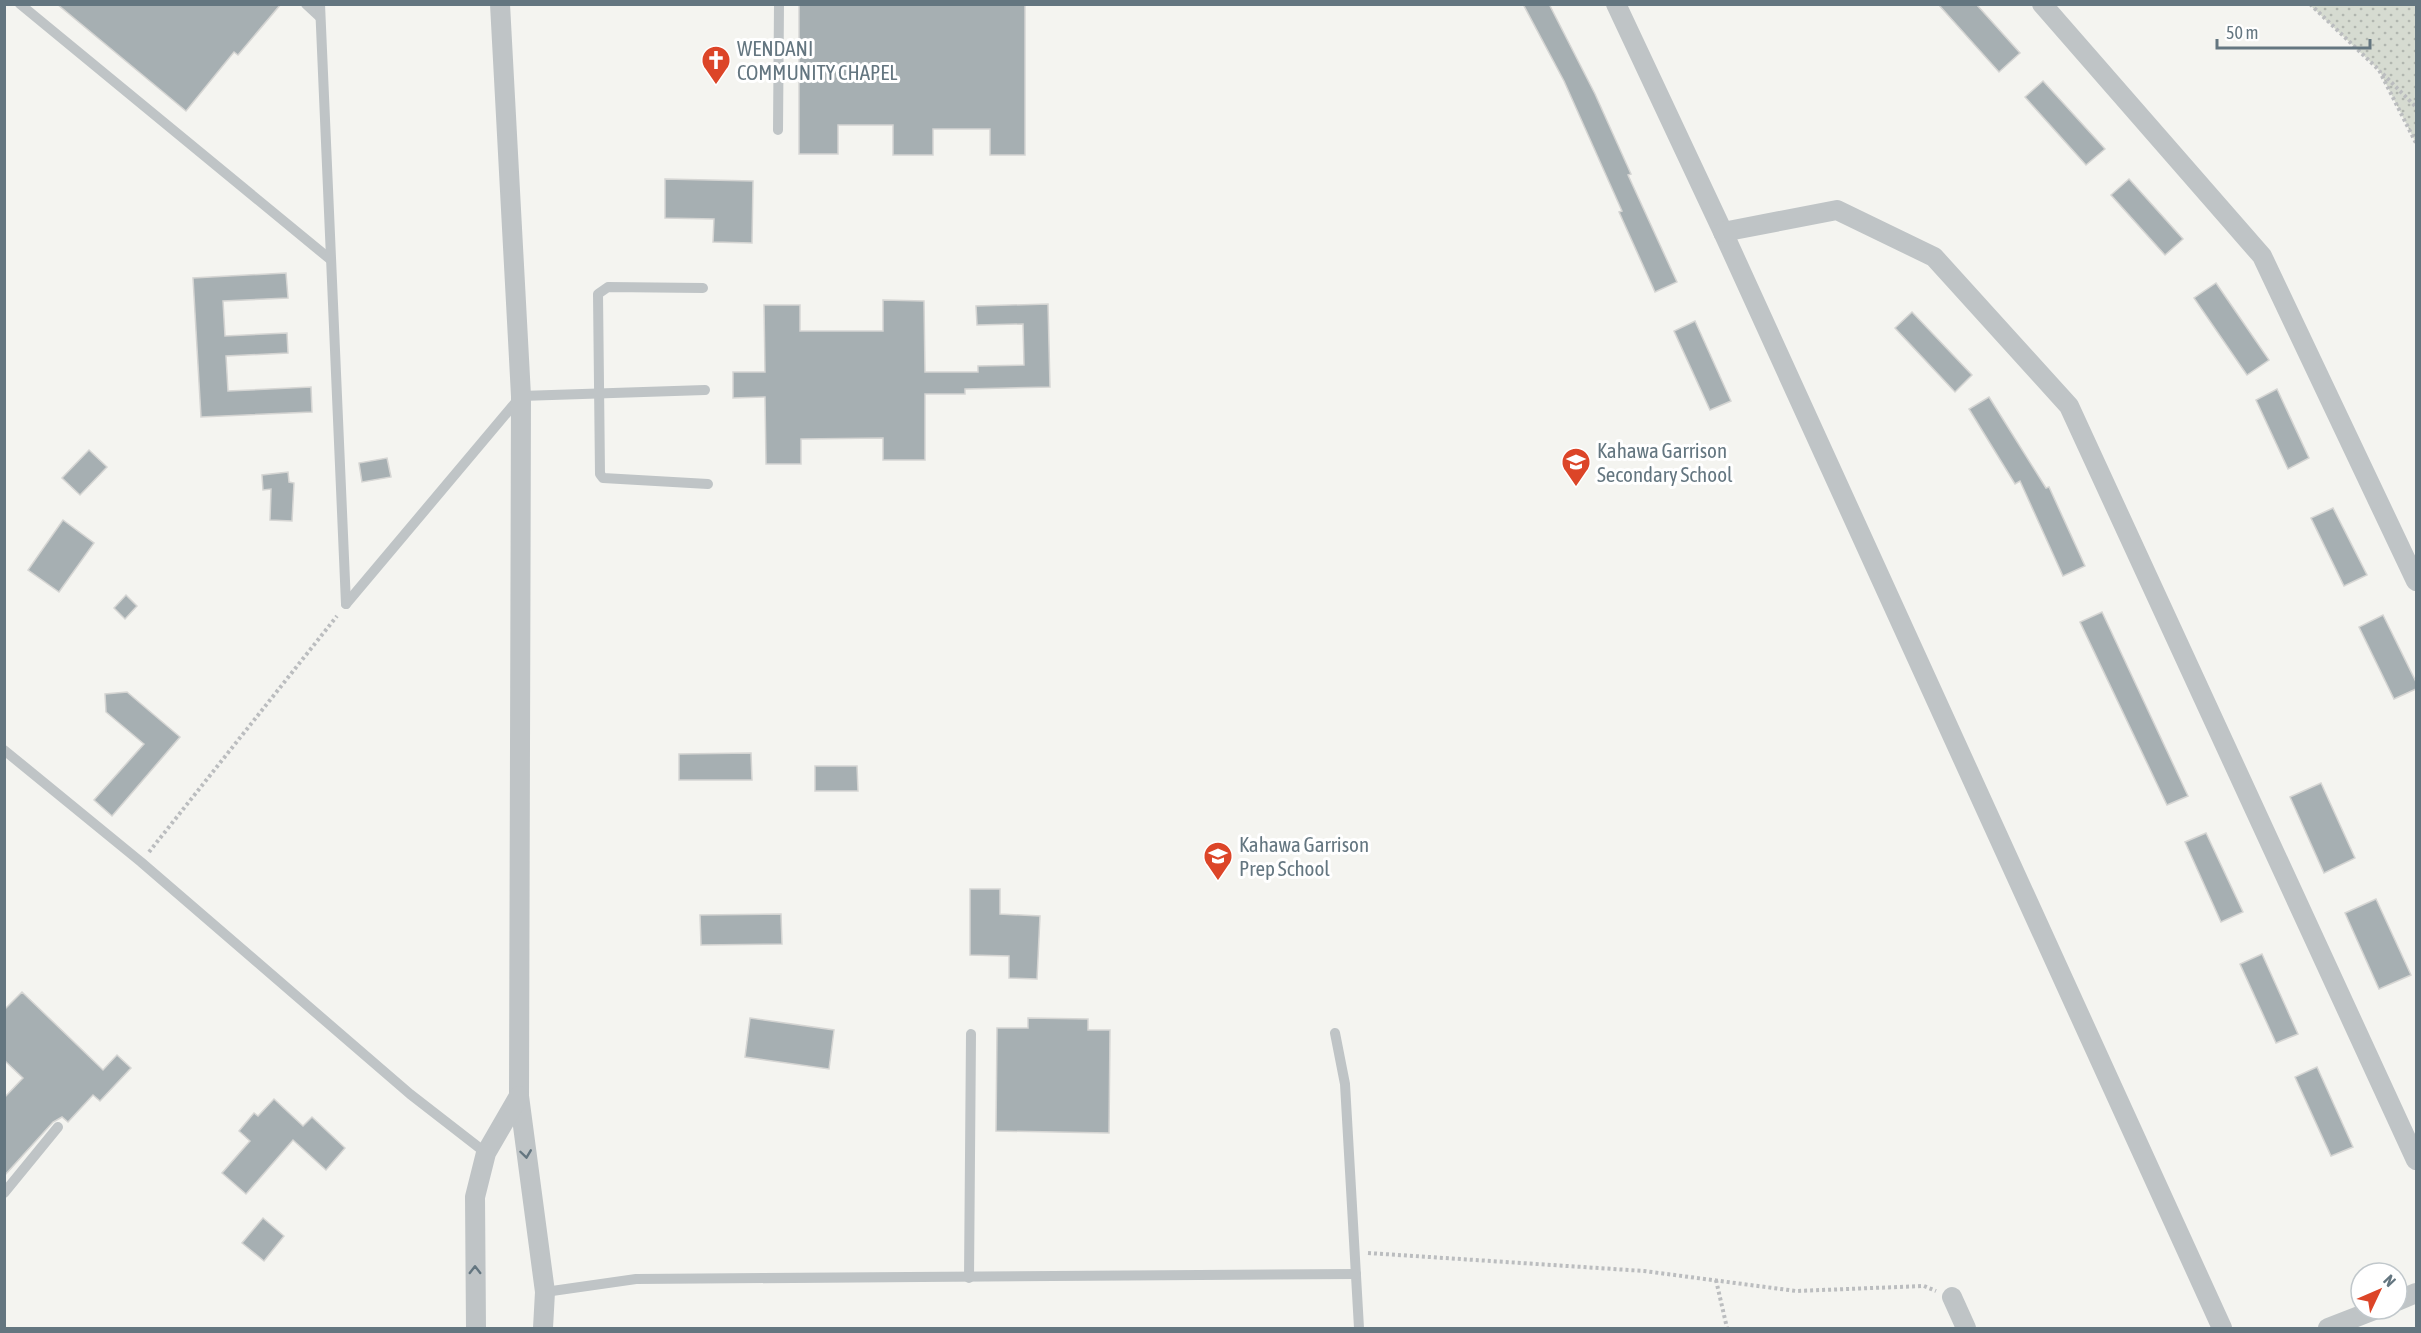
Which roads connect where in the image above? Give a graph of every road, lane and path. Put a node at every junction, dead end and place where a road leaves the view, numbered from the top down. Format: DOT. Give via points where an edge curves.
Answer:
graph roads {
  1 [pos="20,4"];
  2 [pos="306,4"];
  3 [pos="320,4"];
  4 [pos="500,4"];
  5 [pos="779,4"];
  6 [pos="1616,4"];
  7 [pos="2042,4"];
  8 [pos="2310,4"];
  9 [pos="321,16"];
  10 [pos="2379,70"];
  11 [pos="2416,107"];
  12 [pos="778,130"];
  13 [pos="2416,143"];
  14 [pos="1723,232"];
  15 [pos="331,260"];
  16 [pos="703,288"];
  17 [pos="705,390"];
  18 [pos="597,394"];
  19 [pos="521,396"];
  20 [pos="708,484"];
  21 [pos="2416,581"];
  22 [pos="346,604"];
  23 [pos="4,750"];
  24 [pos="141,862"];
  25 [pos="1335,1033"];
  26 [pos="971,1034"];
  27 [pos="519,1096"];
  28 [pos="58,1127"];
  29 [pos="486,1153"];
  30 [pos="2416,1160"];
  31 [pos="4,1193"];
  32 [pos="1355,1252"];
  33 [pos="1356,1274"];
  34 [pos="969,1278"];
  35 [pos="1716,1280"];
  36 [pos="545,1292"];
  37 [pos="1952,1297"];
  38 [pos="2349,1320"];
  39 [pos="476,1329"];
  40 [pos="543,1329"];
  41 [pos="1359,1329"];
  42 [pos="1728,1329"];
  43 [pos="1966,1329"];
  44 [pos="2222,1329"];
  45 [pos="2328,1329"];
  1 -- 15 [label="lane"];
  2 -- 9 [label="lane"];
  3 -- 9 [label="lane"];
  4 -- 19 [label="street"];
  5 -- 12 [label="lane"];
  6 -- 14 [label="street"];
  7 -- 21 [label="street" via="2262,256"];
  8 -- 10 [label="path"];
  9 -- 15 [label="lane"];
  10 -- 11 [label="path"];
  10 -- 13 [label="path"];
  14 -- 30 [label="street" via="1837,210 1934,257 2069,406"];
  14 -- 44 [label="street"];
  15 -- 22 [label="lane"];
  16 -- 18 [label="lane" via="608,287 598,294"];
  17 -- 18 [label="lane"];
  18 -- 19 [label="lane"];
  18 -- 20 [label="lane" via="603,478"];
  19 -- 22 [label="lane"];
  19 -- 27 [label="street"];
  22 -- 24 [label="path"];
  23 -- 24 [label="lane"];
  24 -- 29 [label="lane" via="410,1094"];
  25 -- 32 [label="lane" via="1345,1084"];
  26 -- 34 [label="lane"];
  27 -- 29 [label="street"];
  27 -- 36 [label="street, one-way"];
  28 -- 31 [label="lane"];
  39 -- 29 [label="street, one-way" via="475,1197"];
  32 -- 33 [label="lane"];
  32 -- 35 [label="path" via="1644,1271"];
  33 -- 34 [label="lane"];
  33 -- 41 [label="lane"];
  34 -- 36 [label="lane" via="636,1279"];
  35 -- 37 [label="path" via="1796,1291 1924,1286"];
  35 -- 42 [label="path"];
  36 -- 40 [label="street"];
  37 -- 43 [label="street"];
  38 -- 45 [label="street"];
}
